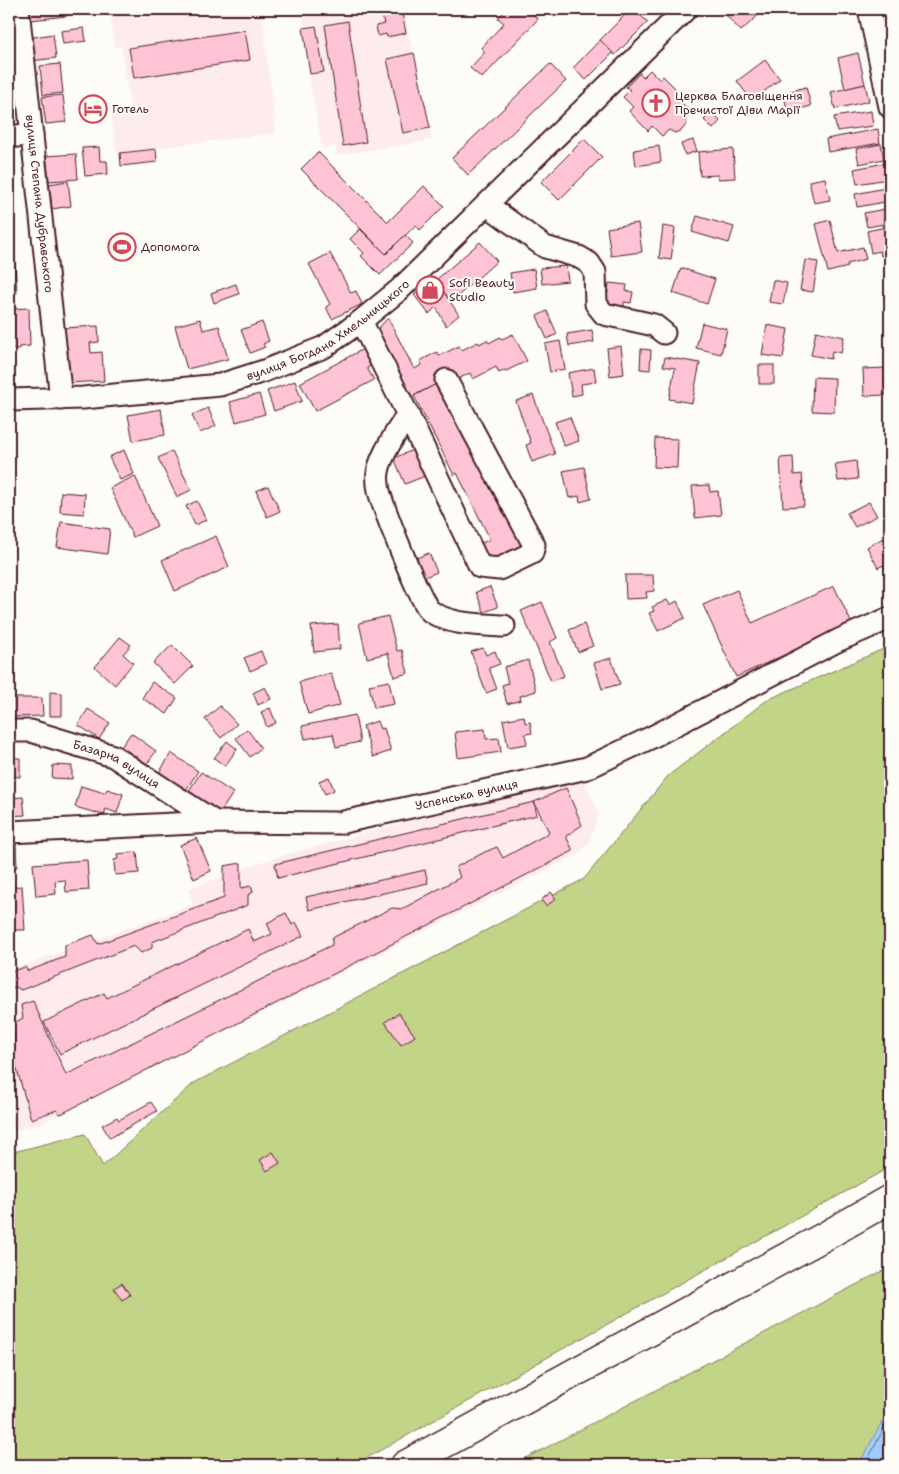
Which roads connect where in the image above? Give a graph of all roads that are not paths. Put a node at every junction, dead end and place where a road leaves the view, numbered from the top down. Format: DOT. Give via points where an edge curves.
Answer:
graph roads {
  1 [pos="18,9"];
  2 [pos="686,9"];
  3 [pos="869,9"];
  4 [pos="890,107"];
  5 [pos="32,134"];
  6 [pos="9,137"];
  7 [pos="487,205"];
  8 [pos="361,321"];
  9 [pos="664,333"];
  10 [pos="446,380"];
  11 [pos="61,398"];
  12 [pos="9,400"];
  13 [pos="408,414"];
  14 [pos="890,618"];
  15 [pos="504,626"];
  16 [pos="9,731"];
  17 [pos="215,822"];
  18 [pos="9,832"];
  19 [pos="890,1199"];
  20 [pos="405,1465"];
  1 -- 5 [label="street, вулиця Степана Дубравського"];
  2 -- 7 [label="street, вулиця Богдана Хмельницького"];
  3 -- 4 [label="street"];
  5 -- 6 [label="street"];
  5 -- 11 [label="street, вулиця Степана Дубравського"];
  7 -- 8 [label="street, вулиця Богдана Хмельницького" via="399,290"];
  7 -- 9 [label="street" via="545,247 579,256 589,263 595,272 596,304 604,314 654,325"];
  8 -- 11 [label="street, вулиця Богдана Хмельницького" via="324,347 220,385"];
  8 -- 13 [label="street"];
  10 -- 13 [label="street" via="534,545 532,553 499,569 480,567"];
  11 -- 12 [label="street, вулиця Богдана Хмельницького"];
  13 -- 15 [label="street" via="378,471 379,491 418,592 428,609 442,618 460,624"];
  14 -- 17 [label="street, Успенська вулиця" via="839,640 588,768 340,823"];
  16 -- 17 [label="street, Базарна вулиця" via="31,731 113,756"];
  17 -- 18 [label="street, Успенська вулиця"];
  19 -- 20 [label="highway"];
}
